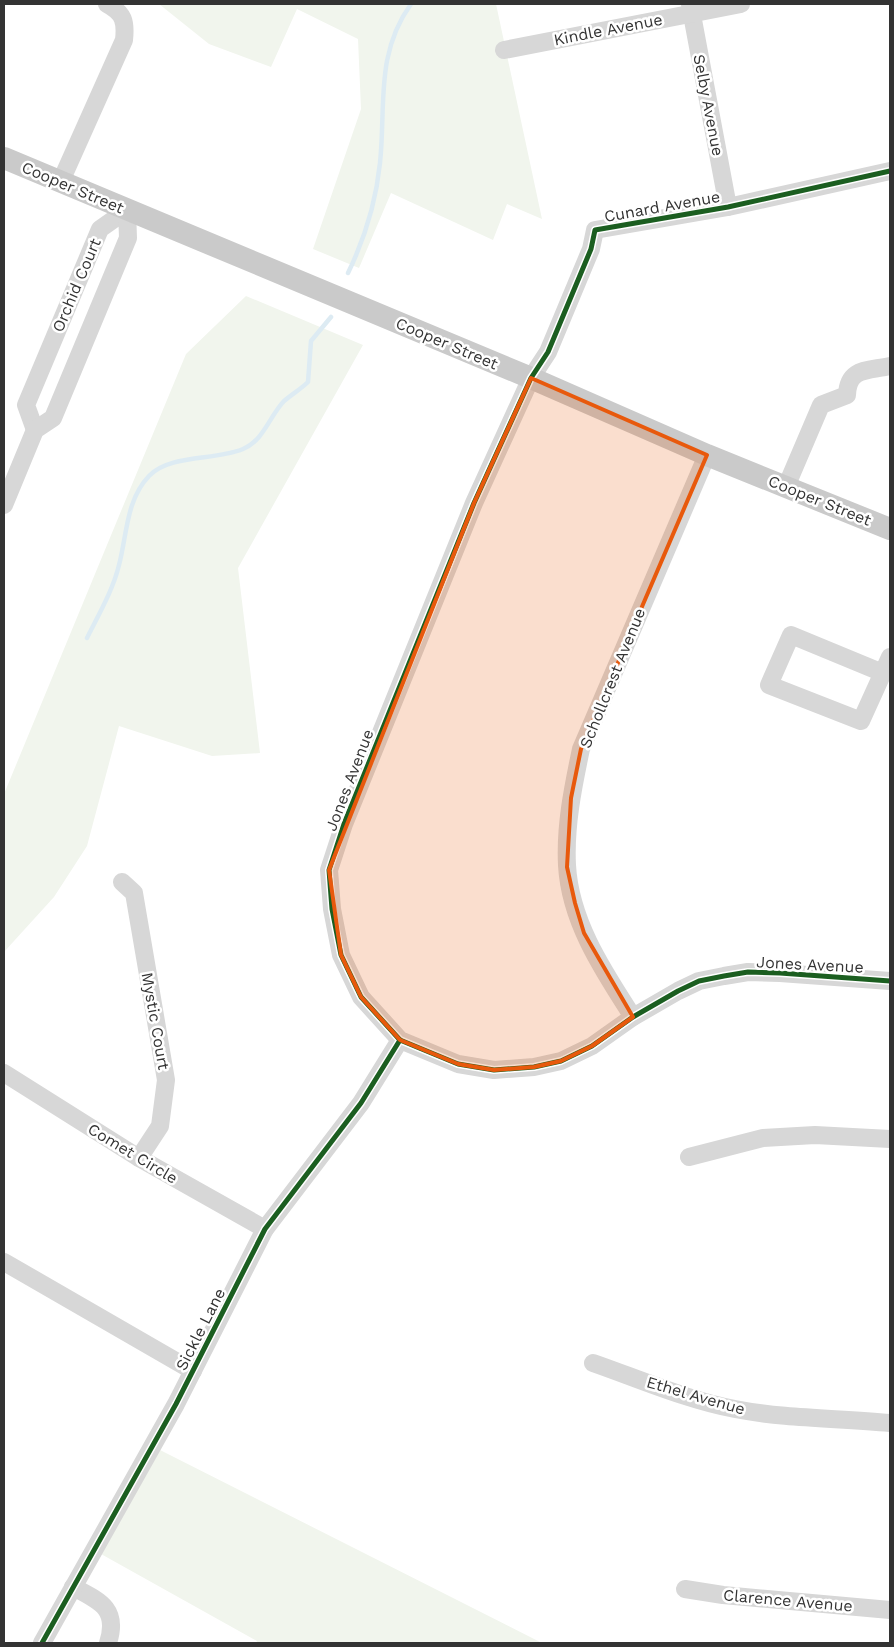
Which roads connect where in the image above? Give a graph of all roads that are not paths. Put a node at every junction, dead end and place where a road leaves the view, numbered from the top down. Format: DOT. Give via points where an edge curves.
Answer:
graph roads {
  1 [pos="107,4"];
  2 [pos="741,4"];
  3 [pos="690,9"];
  4 [pos="504,50"];
  5 [pos="4,158"];
  6 [pos="890,171"];
  7 [pos="61,180"];
  8 [pos="728,207"];
  9 [pos="128,210"];
  10 [pos="890,366"];
  11 [pos="531,378"];
  12 [pos="35,430"];
  13 [pos="707,455"];
  14 [pos="786,487"];
  15 [pos="4,505"];
  16 [pos="890,529"];
  17 [pos="887,665"];
  18 [pos="122,882"];
  19 [pos="890,981"];
  20 [pos="633,1017"];
  21 [pos="400,1040"];
  22 [pos="4,1073"];
  23 [pos="890,1139"];
  24 [pos="139,1158"];
  25 [pos="689,1158"];
  26 [pos="265,1229"];
  27 [pos="4,1262"];
  28 [pos="594,1363"];
  29 [pos="193,1370"];
  30 [pos="890,1423"];
  31 [pos="73,1587"];
  32 [pos="685,1588"];
  33 [pos="890,1610"];
  34 [pos="42,1643"];
  35 [pos="108,1643"];
  1 -- 7 [label="street" via="118,10 126,22 124,40"];
  2 -- 3 [label="street, Kindle Avenue"];
  3 -- 4 [label="street, Kindle Avenue"];
  3 -- 8 [label="street, Selby Avenue"];
  5 -- 7 [label="main road, Cooper Street"];
  6 -- 8 [label="street, Cunard Avenue"];
  7 -- 9 [label="main road, Cooper Street"];
  8 -- 11 [label="street, Cunard Avenue" via="596,230 548,352"];
  9 -- 11 [label="main road, Cooper Street"];
  9 -- 12 [label="street, Orchid Court" via="128,238 53,418"];
  9 -- 12 [label="street, Orchid Court" via="100,229 29,396 26,405"];
  10 -- 14 [label="street" via="855,373 848,382 847,395 821,405"];
  11 -- 13 [label="main road, Cooper Street"];
  11 -- 21 [label="street, Jones Avenue" via="474,503 344,824 329,870 341,955 361,997"];
  12 -- 15 [label="street, Orchid Court"];
  13 -- 14 [label="main road, Cooper Street"];
  13 -- 20 [label="street, Schollcrest Avenue" via="584,740 571,798 567,867 575,903 584,933"];
  14 -- 16 [label="main road, Cooper Street"];
  17 -- 17 [label="street" via="861,721 769,685 791,636"];
  18 -- 24 [label="street, Mystic Court" via="134,893 166,1080 160,1126"];
  19 -- 20 [label="street, Jones Avenue" via="748,972 699,982"];
  20 -- 21 [label="street, Jones Avenue" via="592,1046 562,1061 534,1067 494,1070 458,1064"];
  21 -- 26 [label="street, Sickle Lane" via="361,1103"];
  22 -- 24 [label="street, Comet Circle"];
  23 -- 25 [label="street" via="815,1135 763,1138"];
  24 -- 26 [label="street, Comet Circle"];
  26 -- 29 [label="street, Sickle Lane"];
  27 -- 29 [label="street"];
  28 -- 30 [label="street, Ethel Avenue" via="734,1409"];
  29 -- 31 [label="street, Sickle Lane"];
  31 -- 34 [label="street, Sickle Lane"];
  31 -- 35 [label="street" via="98,1600 107,1609 111,1620"];
  32 -- 33 [label="street, Clarence Avenue" via="724,1595"];
}
